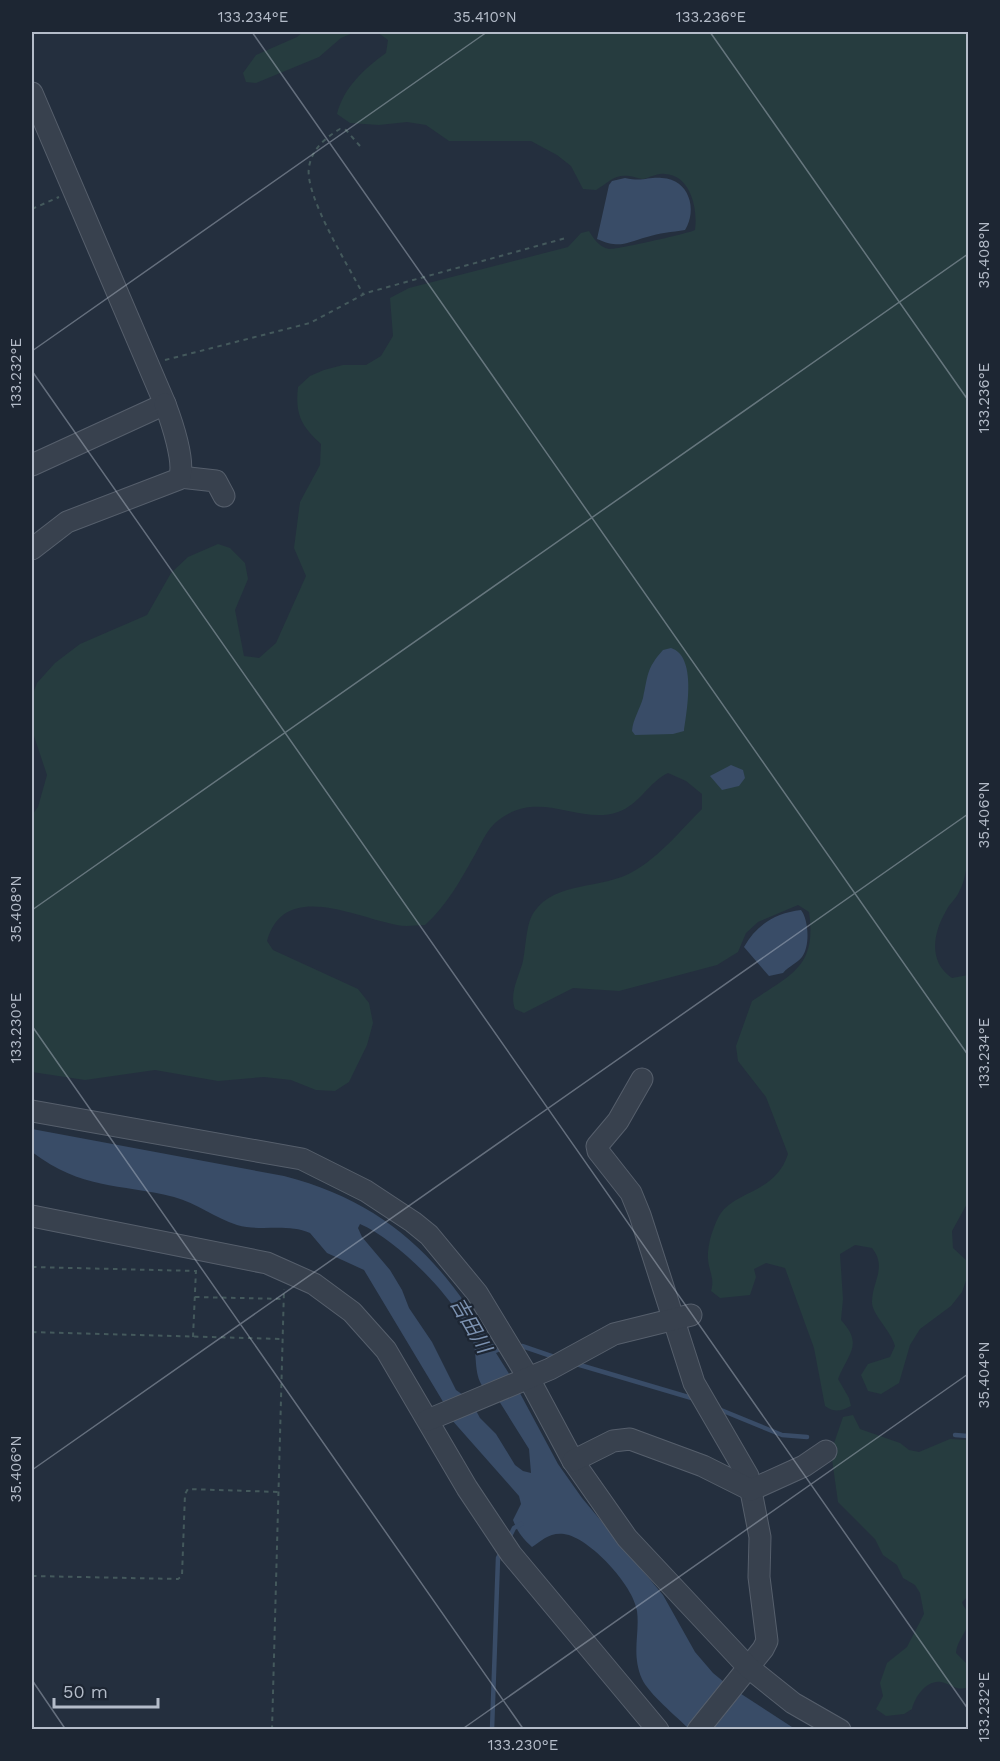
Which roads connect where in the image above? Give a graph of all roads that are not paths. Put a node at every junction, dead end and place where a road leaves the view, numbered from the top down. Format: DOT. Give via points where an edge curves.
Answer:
graph roads {
  1 [pos="32,93"];
  2 [pos="165,404"];
  3 [pos="32,465"];
  4 [pos="180,477"];
  5 [pos="224,496"];
  6 [pos="32,549"];
  7 [pos="642,1079"];
  8 [pos="32,1111"];
  9 [pos="32,1216"];
  10 [pos="682,1318"];
  11 [pos="524,1379"];
  12 [pos="433,1418"];
  13 [pos="826,1451"];
  14 [pos="573,1461"];
  15 [pos="751,1490"];
  16 [pos="746,1669"];
  17 [pos="658,1730"];
  18 [pos="698,1730"];
  19 [pos="840,1730"];
  1 -- 2 [label="street"];
  2 -- 3 [label="street"];
  2 -- 4 [label="street" via="174,429"];
  4 -- 5 [label="street" via="216,481"];
  4 -- 6 [label="street" via="68,522"];
  7 -- 10 [label="street" via="597,1146 631,1193"];
  8 -- 11 [label="street" via="317,1164 429,1235 477,1293"];
  9 -- 12 [label="street" via="267,1263 290,1272 333,1296 370,1331"];
  10 -- 11 [label="street" via="614,1334"];
  10 -- 15 [label="street" via="694,1383 740,1460"];
  11 -- 12 [label="street"];
  11 -- 14 [label="street"];
  12 -- 17 [label="street" via="467,1488 511,1554"];
  13 -- 15 [label="street" via="804,1466"];
  14 -- 15 [label="street" via="613,1441 630,1439 703,1466"];
  14 -- 16 [label="street" via="627,1538"];
  15 -- 16 [label="street" via="760,1537 759,1577 766,1641"];
  16 -- 18 [label="street"];
  16 -- 19 [label="street"];
}
